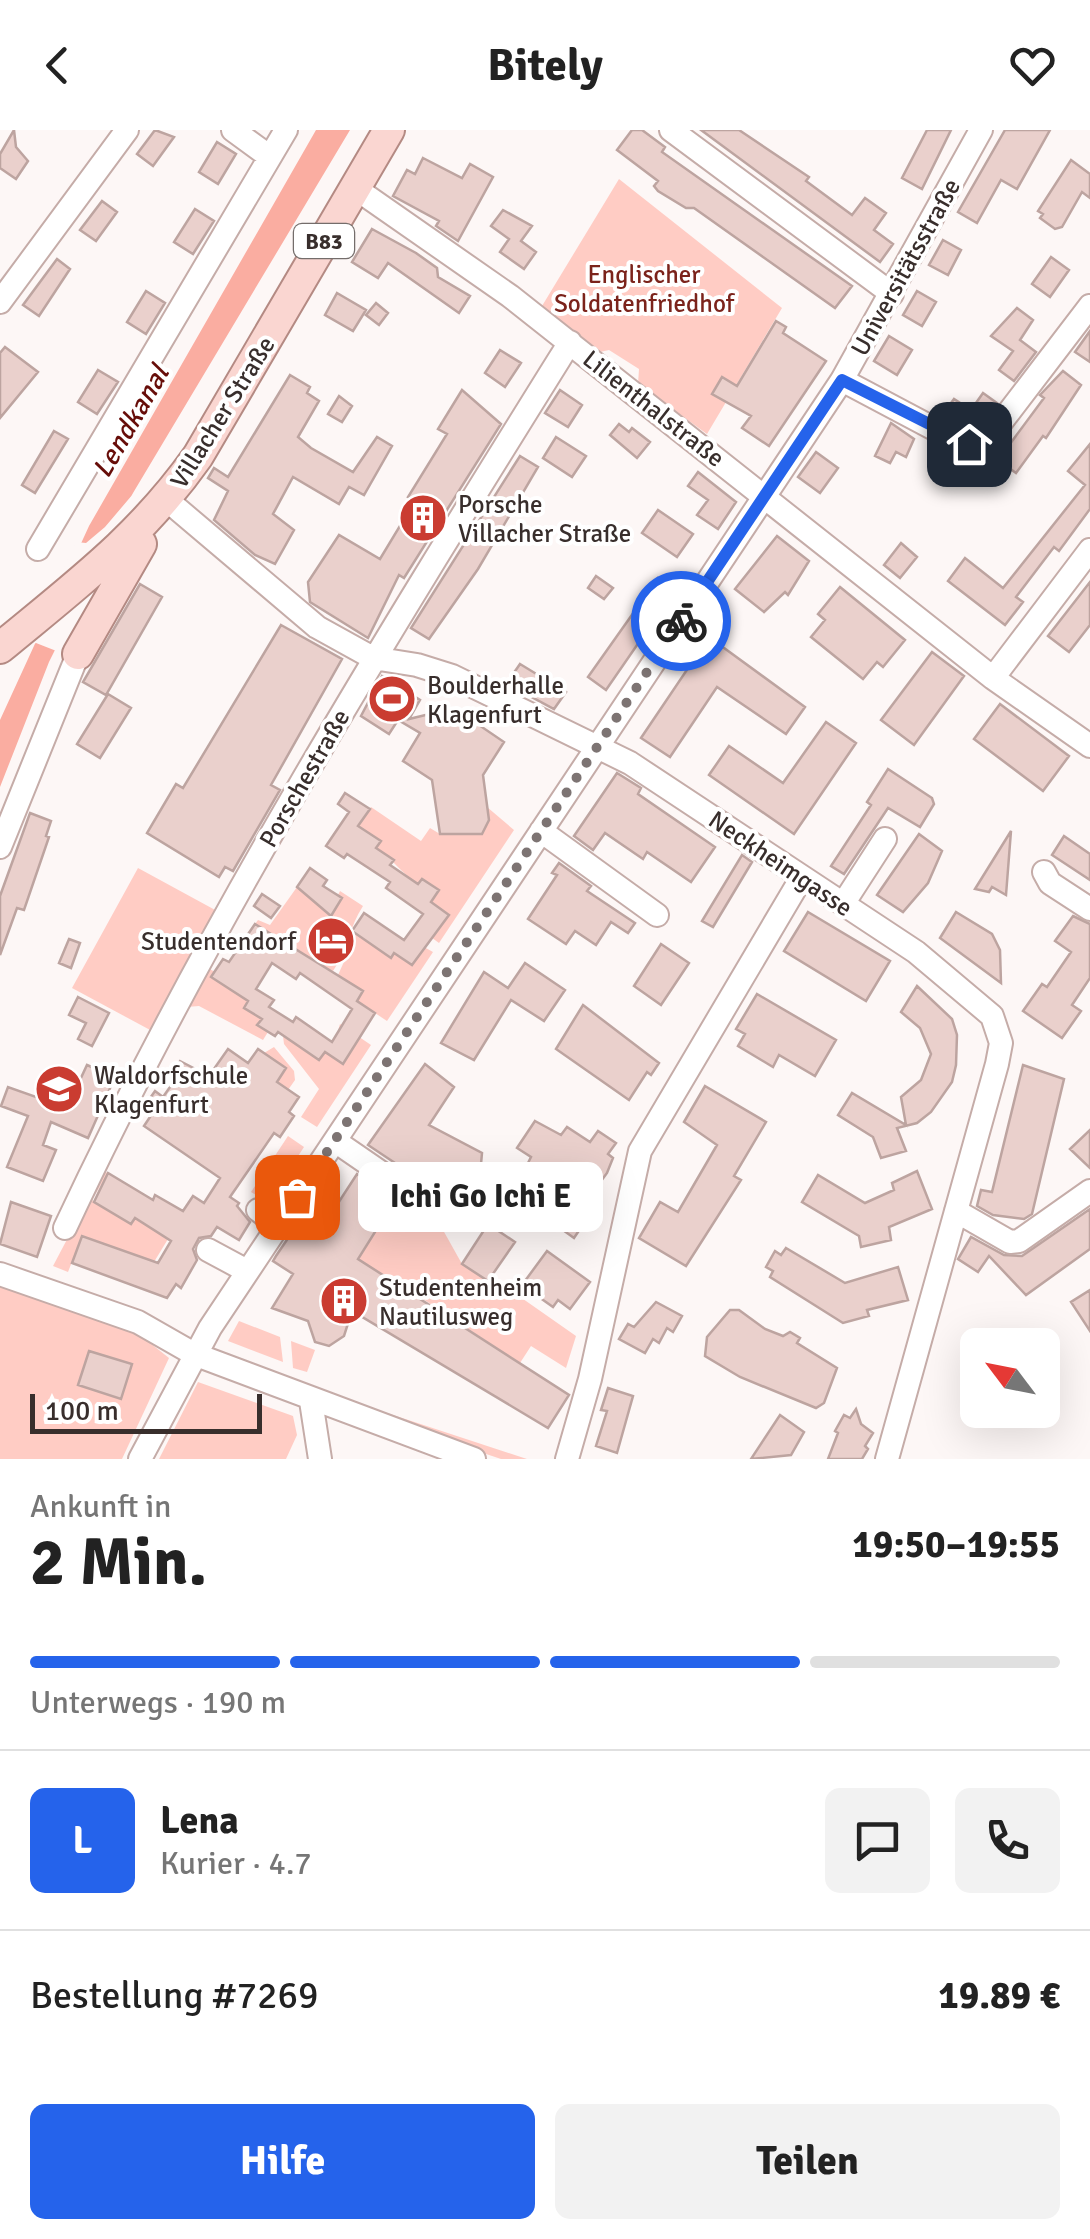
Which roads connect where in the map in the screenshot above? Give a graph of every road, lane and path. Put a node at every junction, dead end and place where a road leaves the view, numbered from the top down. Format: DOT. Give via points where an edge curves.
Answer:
graph roads {
  1 [pos="127,130"];
  2 [pos="233,130"];
  3 [pos="286,130"];
  4 [pos="389,130"];
  5 [pos="981,130"];
  6 [pos="679,132"];
  7 [pos="270,157"];
  8 [pos="355,188"];
  9 [pos="892,294"];
  10 [pos="0,302"];
  11 [pos="1090,306"];
  12 [pos="570,342"];
  13 [pos="842,380"];
  14 [pos="764,494"];
  15 [pos="167,500"];
  16 [pos="38,549"];
  17 [pos="1090,550"];
  18 [pos="85,582"];
  19 [pos="9,640"];
  20 [pos="78,654"];
  21 [pos="372,658"];
  22 [pos="992,678"];
  23 [pos="1090,746"];
  24 [pos="597,747"];
  25 [pos="541,832"];
  26 [pos="885,839"];
  27 [pos="0,848"];
  28 [pos="1044,872"];
  29 [pos="802,877"];
  30 [pos="842,904"];
  31 [pos="1090,909"];
  32 [pos="657,915"];
  33 [pos="334,1141"];
  34 [pos="1090,1192"];
  35 [pos="418,1198"];
  36 [pos="258,1210"];
  37 [pos="956,1211"];
  38 [pos="278,1225"];
  39 [pos="65,1228"];
  40 [pos="208,1250"];
  41 [pos="247,1271"];
  42 [pos="0,1274"];
  43 [pos="194,1354"];
  44 [pos="311,1401"];
  45 [pos="140,1459"];
  46 [pos="320,1459"];
  47 [pos="474,1459"];
  48 [pos="567,1459"];
  49 [pos="888,1459"];
  1 -- 10 [label="street"];
  2 -- 7 [label="street"];
  3 -- 7 [label="street"];
  4 -- 8 [label="main road, Villacher Straße / B83"];
  5 -- 9 [label="street, Universitätsstraße"];
  6 -- 9 [label="street"];
  7 -- 16 [label="street"];
  8 -- 12 [label="street, Lilienthalstraße"];
  8 -- 15 [label="main road, Villacher Straße / B83"];
  9 -- 13 [label="street, Universitätsstraße"];
  11 -- 13 [label="street" via="986,442 959,442"];
  12 -- 14 [label="street, Lilienthalstraße"];
  12 -- 21 [label="street, Porschestraße"];
  13 -- 14 [label="street, Universitätsstraße"];
  14 -- 22 [label="street, Lilienthalstraße"];
  14 -- 24 [label="street, Universitätsstraße"];
  15 -- 18 [label="main road, Villacher Straße / B83"];
  15 -- 20 [label="main road"];
  15 -- 21 [label="street, Neckheimgasse" via="317,627"];
  17 -- 22 [label="street"];
  18 -- 19 [label="main road, Villacher Straße / B83"];
  18 -- 20 [label="main road" via="88,615"];
  20 -- 27 [label="street"];
  21 -- 24 [label="street, Neckheimgasse" via="452,676 539,728"];
  21 -- 39 [label="street, Porschestraße" via="323,761 110,1133"];
  22 -- 23 [label="street, Lilienthalstraße"];
  24 -- 25 [label="street, Universitätsstraße"];
  24 -- 29 [label="street, Neckheimgasse"];
  25 -- 32 [label="street"];
  25 -- 33 [label="street, Universitätsstraße"];
  26 -- 30 [label="street"];
  28 -- 31 [label="street"];
  29 -- 30 [label="street, Neckheimgasse"];
  29 -- 48 [label="street" via="640,1152"];
  30 -- 37 [label="street, Neckheimgasse" via="929,963 982,1006 999,1030 997,1064"];
  33 -- 35 [label="street"];
  33 -- 38 [label="street, Universitätsstraße"];
  34 -- 37 [label="street" via="1020,1241 1010,1242"];
  36 -- 38 [label="street"];
  37 -- 49 [label="street, Neckheimgasse"];
  38 -- 41 [label="street, Universitätsstraße"];
  40 -- 41 [label="street"];
  41 -- 43 [label="street, Universitätsstraße"];
  42 -- 43 [label="street" via="138,1322"];
  43 -- 44 [label="street"];
  43 -- 45 [label="street, Universitätsstraße"];
  44 -- 46 [label="street"];
  44 -- 47 [label="street"];
}
